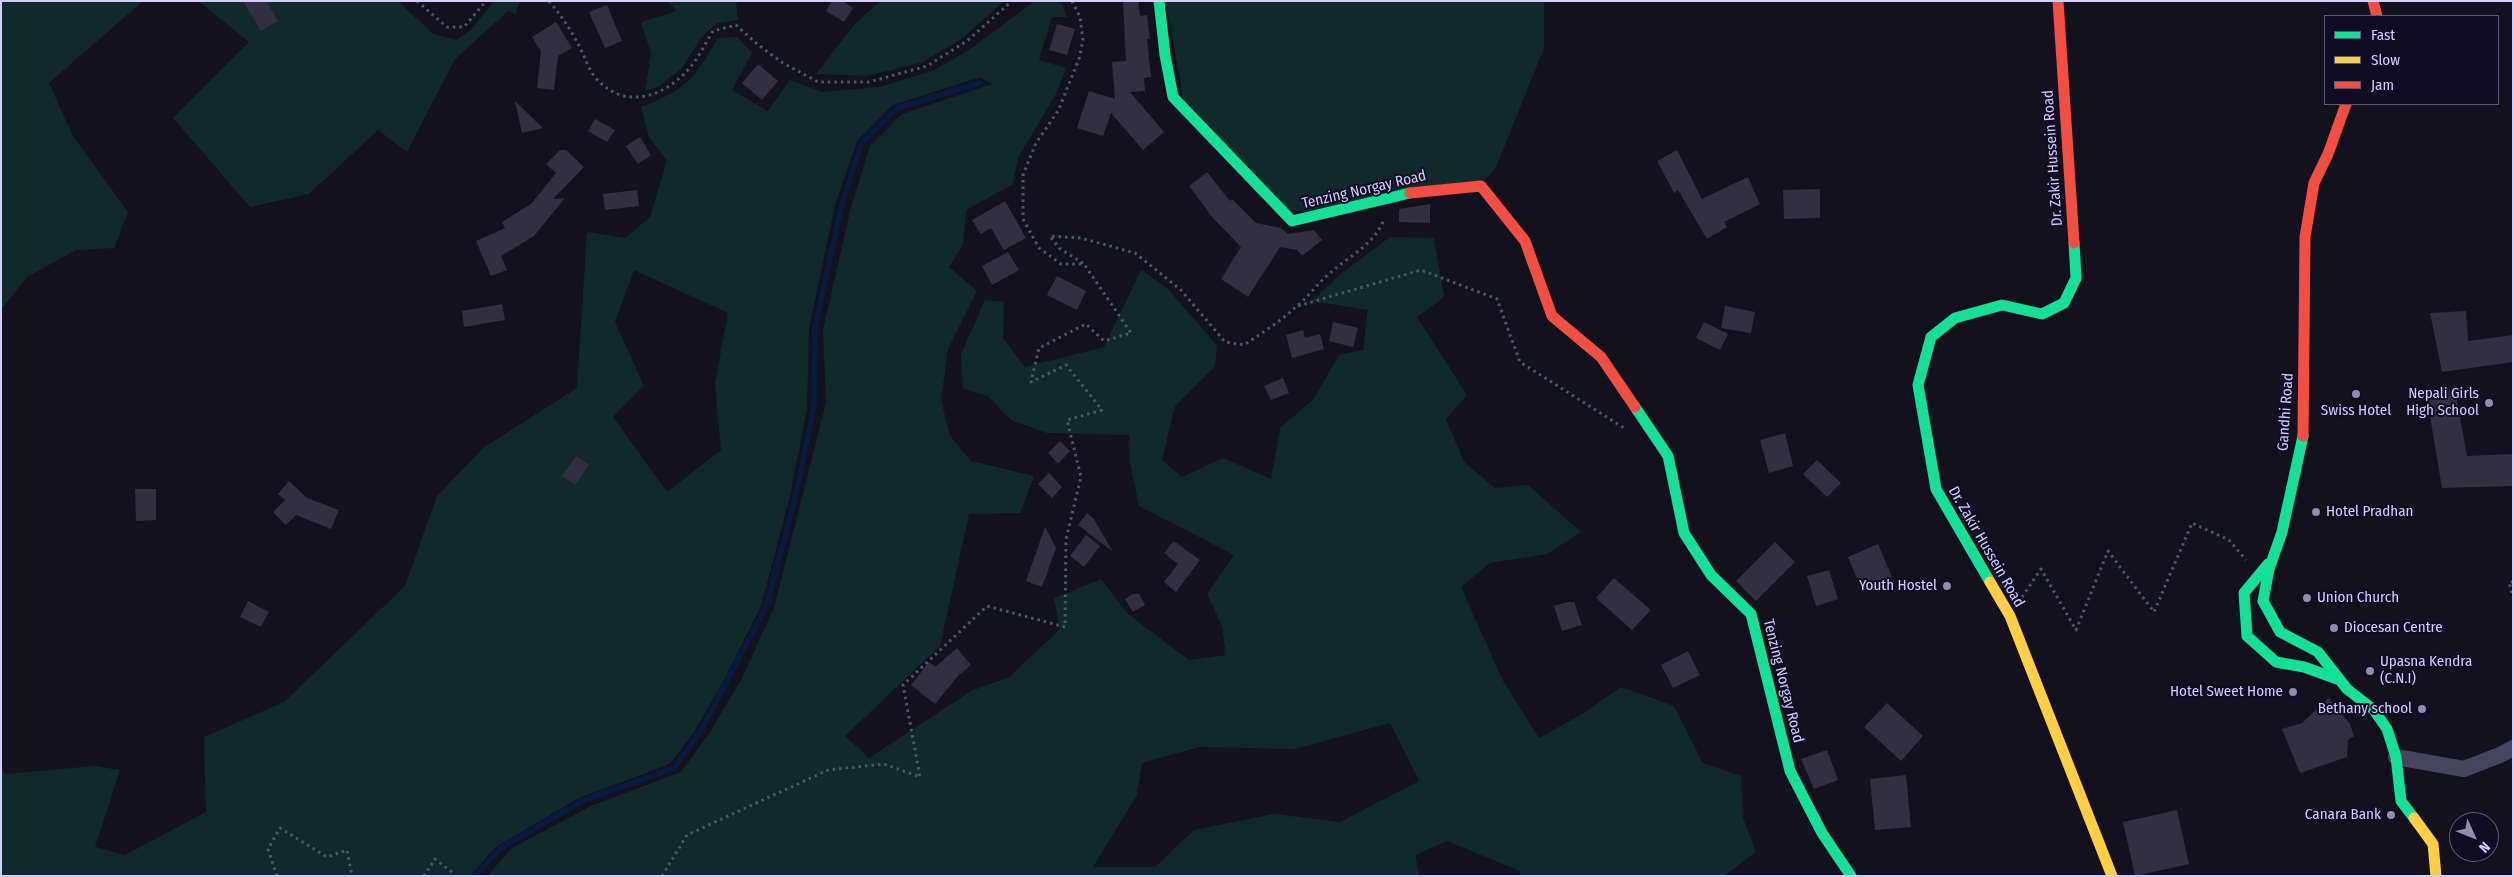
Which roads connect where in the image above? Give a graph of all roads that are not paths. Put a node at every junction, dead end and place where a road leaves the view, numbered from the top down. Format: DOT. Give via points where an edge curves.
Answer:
graph roads {
  1 [pos="1159,1"];
  2 [pos="2058,1"];
  3 [pos="2373,1"];
  4 [pos="2377,15"];
  5 [pos="2346,105"];
  6 [pos="2272,559"];
  7 [pos="2343,684"];
  8 [pos="2513,748"];
  9 [pos="2396,757"];
  10 [pos="1851,876"];
  11 [pos="2112,876"];
  12 [pos="2436,876"];
  1 -- 10 [label="street, Tenzing Norgay Road" via="1173,97 1292,221 1320,218 1391,198 1445,188 1481,186 1525,241 1552,316 1601,357 1668,456 1684,533 1711,575 1751,614 1790,771 1822,833"];
  2 -- 11 [label="street, Dr. Zakir Hussein Road" via="2076,278 2064,303 2042,314 2002,306 1955,318 1931,337 1918,385 1936,489 2010,616"];
  3 -- 4 [label="street"];
  5 -- 6 [label="street, Gandhi Road" via="2314,183 2305,237 2303,439 2282,532"];
  6 -- 7 [label="street, Gandhi Road" via="2264,600 2280,632 2318,652"];
  6 -- 7 [label="street" via="2244,593 2247,636 2276,662 2304,667"];
  7 -- 9 [label="street" via="2374,710 2387,729"];
  8 -- 9 [label="street" via="2464,769"];
  9 -- 12 [label="street" via="2400,801 2433,844"];
}
